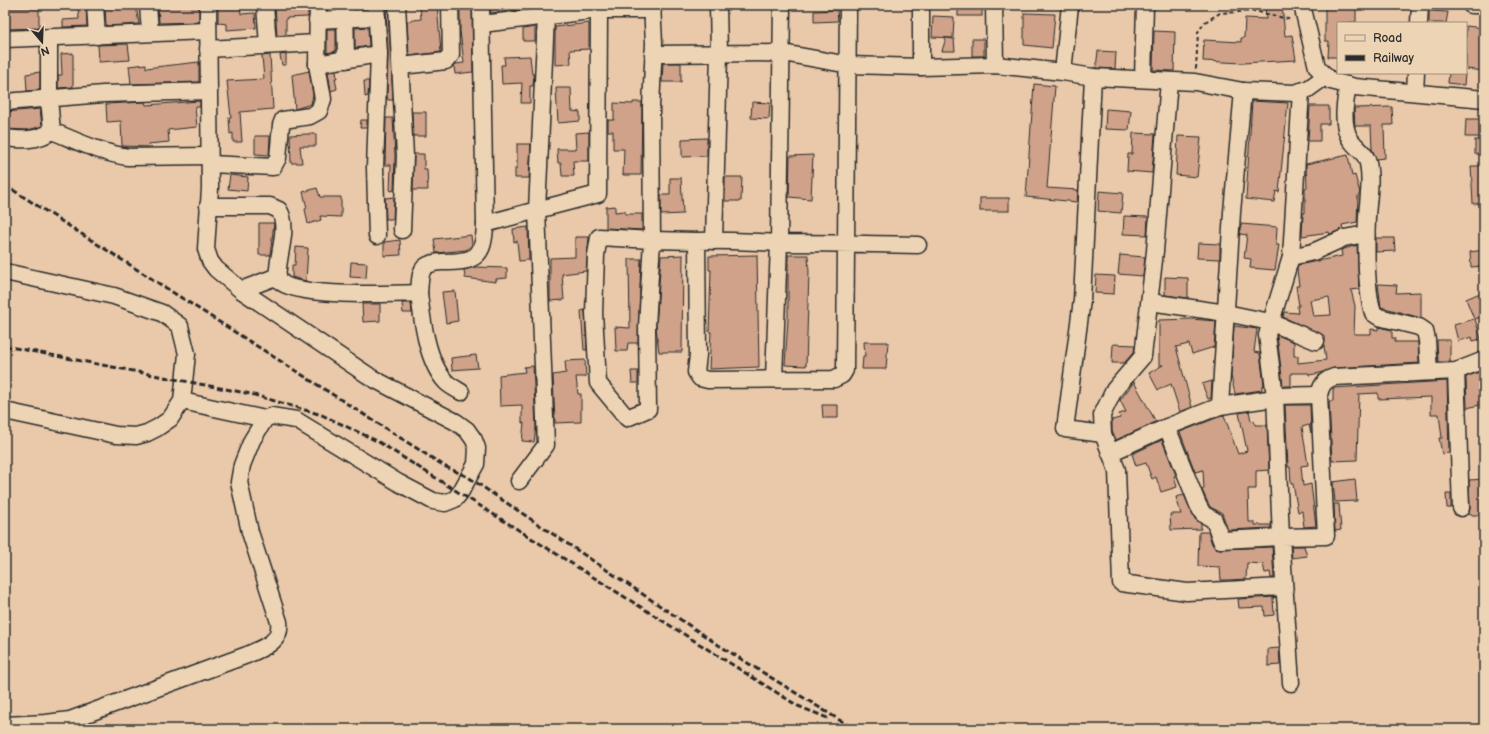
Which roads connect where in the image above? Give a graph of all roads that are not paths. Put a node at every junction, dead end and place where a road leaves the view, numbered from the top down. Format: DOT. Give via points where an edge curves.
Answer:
graph roads {
  1 [pos="95,5"];
  2 [pos="148,5"];
  3 [pos="208,5"];
  4 [pos="265,5"];
  5 [pos="397,5"];
  6 [pos="450,5"];
  7 [pos="481,5"];
  8 [pos="718,5"];
  9 [pos="782,5"];
  10 [pos="848,5"];
  11 [pos="921,5"];
  12 [pos="994,5"];
  13 [pos="1070,5"];
  14 [pos="1145,5"];
  15 [pos="1302,5"];
  16 [pos="1420,5"];
  17 [pos="1471,5"];
  18 [pos="1484,5"];
  19 [pos="652,8"];
  20 [pos="599,10"];
  21 [pos="377,11"];
  22 [pos="346,12"];
  23 [pos="317,13"];
  24 [pos="546,17"];
  25 [pos="1419,22"];
  26 [pos="482,24"];
  27 [pos="207,31"];
  28 [pos="150,32"];
  29 [pos="97,36"];
  30 [pos="49,38"];
  31 [pos="5,40"];
  32 [pos="316,43"];
  33 [pos="268,45"];
  34 [pos="208,49"];
  35 [pos="719,53"];
  36 [pos="783,53"];
  37 [pos="379,54"];
  38 [pos="653,54"];
  39 [pos="346,60"];
  40 [pos="317,64"];
  41 [pos="849,65"];
  42 [pos="995,65"];
  43 [pos="401,66"];
  44 [pos="920,67"];
  45 [pos="1063,72"];
  46 [pos="1416,74"];
  47 [pos="1326,76"];
  48 [pos="1093,77"];
  49 [pos="1143,78"];
  50 [pos="1169,81"];
  51 [pos="1348,85"];
  52 [pos="209,91"];
  53 [pos="1244,91"];
  54 [pos="1301,91"];
  55 [pos="1415,92"];
  56 [pos="49,99"];
  57 [pos="1484,99"];
  58 [pos="5,102"];
  59 [pos="52,131"];
  60 [pos="5,138"];
  61 [pos="209,160"];
  62 [pos="208,206"];
  63 [pos="537,210"];
  64 [pos="485,224"];
  65 [pos="402,230"];
  66 [pos="1366,234"];
  67 [pos="378,236"];
  68 [pos="652,240"];
  69 [pos="714,241"];
  70 [pos="697,242"];
  71 [pos="779,243"];
  72 [pos="845,243"];
  73 [pos="918,245"];
  74 [pos="1290,257"];
  75 [pos="5,272"];
  76 [pos="278,276"];
  77 [pos="241,290"];
  78 [pos="419,294"];
  79 [pos="1150,302"];
  80 [pos="1226,313"];
  81 [pos="1270,322"];
  82 [pos="1316,341"];
  83 [pos="1484,360"];
  84 [pos="1456,370"];
  85 [pos="1429,372"];
  86 [pos="774,379"];
  87 [pos="461,392"];
  88 [pos="1319,395"];
  89 [pos="1275,396"];
  90 [pos="182,401"];
  91 [pos="1220,406"];
  92 [pos="5,411"];
  93 [pos="265,419"];
  94 [pos="1166,427"];
  95 [pos="1103,434"];
  96 [pos="1110,453"];
  97 [pos="519,481"];
  98 [pos="1461,508"];
  99 [pos="1281,537"];
  100 [pos="1284,587"];
  101 [pos="1290,683"];
  102 [pos="5,725"];
  1 -- 29 [label="street"];
  2 -- 28 [label="street"];
  3 -- 27 [label="street"];
  4 -- 33 [label="street"];
  5 -- 43 [label="street"];
  6 -- 43 [label="street" via="451,55 446,61"];
  7 -- 26 [label="street"];
  8 -- 35 [label="street"];
  9 -- 36 [label="street"];
  10 -- 41 [label="street"];
  11 -- 44 [label="street"];
  12 -- 42 [label="street"];
  13 -- 45 [label="street"];
  14 -- 49 [label="street"];
  15 -- 47 [label="street" via="1316,66"];
  16 -- 25 [label="street"];
  17 -- 18 [label="street"];
  19 -- 20 [label="street"];
  19 -- 38 [label="street"];
  20 -- 24 [label="street"];
  20 -- 63 [label="street" via="598,194"];
  21 -- 22 [label="street"];
  21 -- 37 [label="street"];
  22 -- 23 [label="street"];
  22 -- 39 [label="street"];
  23 -- 32 [label="street"];
  24 -- 26 [label="street"];
  24 -- 63 [label="street"];
  26 -- 64 [label="street"];
  27 -- 28 [label="street"];
  27 -- 34 [label="street"];
  28 -- 29 [label="street"];
  29 -- 30 [label="street"];
  30 -- 31 [label="street"];
  30 -- 56 [label="street"];
  32 -- 33 [label="street"];
  32 -- 40 [label="street"];
  33 -- 34 [label="street"];
  34 -- 52 [label="street"];
  35 -- 36 [label="street"];
  35 -- 38 [label="street"];
  35 -- 69 [label="street"];
  36 -- 41 [label="street"];
  36 -- 71 [label="street"];
  37 -- 39 [label="street"];
  37 -- 67 [label="street" via="375,168"];
  38 -- 68 [label="street"];
  39 -- 40 [label="street"];
  40 -- 61 [label="street" via="322,106 315,114 283,120 275,165 269,168"];
  41 -- 44 [label="street"];
  41 -- 72 [label="street"];
  42 -- 44 [label="street"];
  42 -- 45 [label="street"];
  43 -- 65 [label="street" via="405,156"];
  45 -- 48 [label="street"];
  46 -- 55 [label="street"];
  47 -- 51 [label="street" via="1330,81"];
  47 -- 54 [label="street"];
  48 -- 49 [label="street"];
  48 -- 95 [label="street" via="1082,300 1065,429"];
  49 -- 50 [label="street"];
  50 -- 53 [label="street" via="1195,82"];
  50 -- 79 [label="street"];
  51 -- 55 [label="street"];
  51 -- 66 [label="street" via="1345,124 1350,139 1364,152 1369,169"];
  52 -- 56 [label="street" via="102,94"];
  52 -- 61 [label="street"];
  53 -- 54 [label="street"];
  53 -- 80 [label="street" via="1232,212"];
  54 -- 74 [label="street"];
  55 -- 57 [label="street"];
  56 -- 58 [label="street"];
  56 -- 59 [label="street"];
  59 -- 60 [label="street" via="36,139"];
  59 -- 61 [label="street" via="116,155"];
  61 -- 62 [label="street"];
  62 -- 76 [label="street" via="270,206 279,210 283,215"];
  62 -- 77 [label="street" via="206,249 210,261"];
  63 -- 64 [label="street"];
  63 -- 97 [label="street" via="546,445"];
  64 -- 78 [label="street" via="485,242 476,256 459,263 431,263 424,267"];
  66 -- 74 [label="street" via="1344,238 1313,252"];
  66 -- 85 [label="street" via="1373,314 1425,331 1428,340"];
  68 -- 68 [label="street" via="647,327 648,408 627,418 598,383 594,313 596,255 599,237"];
  68 -- 70 [label="street"];
  69 -- 70 [label="street"];
  69 -- 71 [label="street"];
  70 -- 86 [label="street" via="696,372 700,378 708,380"];
  71 -- 72 [label="street"];
  71 -- 86 [label="street"];
  72 -- 73 [label="street"];
  72 -- 86 [label="street" via="845,370 834,379"];
  74 -- 81 [label="street"];
  75 -- 90 [label="street" via="114,296 162,313 180,326 186,343 187,366"];
  76 -- 77 [label="street"];
  76 -- 78 [label="street" via="280,281 291,288 372,294"];
  77 -- 93 [label="street" via="372,378 467,430 477,448 476,464 455,498 445,503 433,501 296,420 271,416"];
  78 -- 87 [label="street" via="423,327 430,352 446,382"];
  79 -- 80 [label="street"];
  79 -- 95 [label="street" via="1143,356 1114,390 1102,415"];
  80 -- 81 [label="street"];
  80 -- 91 [label="street"];
  81 -- 82 [label="street"];
  81 -- 89 [label="street" via="1267,335"];
  83 -- 84 [label="street"];
  84 -- 85 [label="street"];
  84 -- 98 [label="street"];
  85 -- 88 [label="street" via="1334,377 1327,379"];
  88 -- 89 [label="street"];
  88 -- 99 [label="street" via="1326,536"];
  89 -- 91 [label="street"];
  89 -- 99 [label="street"];
  90 -- 92 [label="street" via="170,419 158,428 136,436 116,435"];
  90 -- 93 [label="street"];
  91 -- 94 [label="street"];
  93 -- 102 [label="street" via="249,446 239,482 250,532 279,622 277,637 271,644 247,655 70,720"];
  94 -- 96 [label="street"];
  94 -- 99 [label="street" via="1198,505 1203,514 1214,520 1221,540"];
  95 -- 96 [label="street"];
  96 -- 100 [label="street" via="1117,470 1121,583 1187,592"];
  99 -- 100 [label="street"];
  100 -- 101 [label="street"];
}
